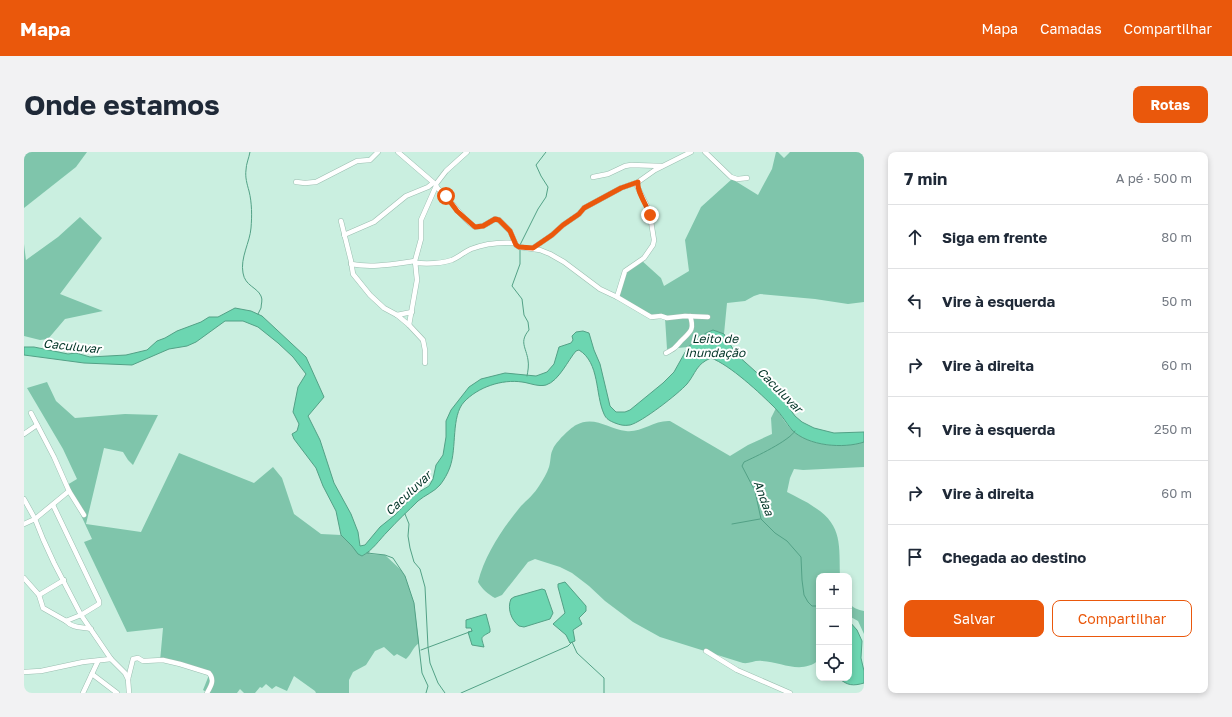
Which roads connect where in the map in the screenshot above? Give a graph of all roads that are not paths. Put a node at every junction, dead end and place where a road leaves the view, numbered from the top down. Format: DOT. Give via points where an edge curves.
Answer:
graph roads {
  1 [pos="378,152"];
  2 [pos="398,152"];
  3 [pos="467,152"];
  4 [pos="691,152"];
  5 [pos="705,152"];
  6 [pos="663,166"];
  7 [pos="593,177"];
  8 [pos="747,178"];
  9 [pos="296,182"];
  10 [pos="638,182"];
  11 [pos="435,184"];
  12 [pos="341,220"];
  13 [pos="344,234"];
  14 [pos="514,242"];
  15 [pos="533,248"];
  16 [pos="415,262"];
  17 [pos="351,264"];
  18 [pos="617,297"];
  19 [pos="412,312"];
  20 [pos="397,315"];
  21 [pos="690,316"];
  22 [pos="708,317"];
  23 [pos="409,325"];
  24 [pos="666,353"];
  25 [pos="425,363"];
  26 [pos="31,413"];
  27 [pos="37,425"];
  28 [pos="24,434"];
  29 [pos="69,491"];
  30 [pos="24,499"];
  31 [pos="53,505"];
  32 [pos="84,515"];
  33 [pos="36,519"];
  34 [pos="24,524"];
  35 [pos="24,578"];
  36 [pos="64,580"];
  37 [pos="39,595"];
  38 [pos="81,615"];
  39 [pos="66,621"];
  40 [pos="91,629"];
  41 [pos="706,651"];
  42 [pos="111,659"];
  43 [pos="98,661"];
  44 [pos="24,672"];
  45 [pos="92,674"];
  46 [pos="128,679"];
  47 [pos="83,693"];
  48 [pos="117,693"];
  49 [pos="129,693"];
  50 [pos="207,693"];
  51 [pos="790,693"];
  1 -- 9 [label="street" via="370,160 357,161 316,182"];
  2 -- 11 [label="street"];
  3 -- 11 [label="street"];
  4 -- 6 [label="street"];
  5 -- 8 [label="street" via="732,177"];
  6 -- 7 [label="street" via="631,165"];
  6 -- 10 [label="street"];
  10 -- 15 [label="street" via="584,208"];
  10 -- 18 [label="street" via="637,186 650,215 654,240 644,258 625,271"];
  11 -- 13 [label="street" via="406,196 374,222"];
  11 -- 14 [label="street" via="471,225 479,227 495,219 499,220 510,231"];
  11 -- 16 [label="street" via="430,202 421,217 421,238"];
  12 -- 13 [label="street"];
  13 -- 17 [label="street"];
  14 -- 15 [label="street" via="519,247"];
  14 -- 16 [label="street" via="482,246 441,263"];
  15 -- 18 [label="street" via="564,262 600,289"];
  16 -- 17 [label="street" via="362,266"];
  16 -- 19 [label="street" via="417,280"];
  17 -- 20 [label="street" via="353,274 370,295 384,308"];
  18 -- 21 [label="street" via="651,317"];
  19 -- 20 [label="street"];
  19 -- 23 [label="street"];
  20 -- 23 [label="street"];
  21 -- 22 [label="street"];
  21 -- 24 [label="street" via="692,323 689,334 677,347"];
  23 -- 25 [label="street" via="424,344"];
  26 -- 27 [label="street"];
  27 -- 28 [label="street"];
  27 -- 29 [label="street"];
  29 -- 31 [label="street"];
  29 -- 32 [label="street"];
  30 -- 33 [label="street"];
  31 -- 33 [label="street"];
  31 -- 38 [label="street" via="99,602 97,606"];
  33 -- 34 [label="street"];
  33 -- 36 [label="street"];
  35 -- 37 [label="street"];
  36 -- 37 [label="street"];
  36 -- 38 [label="street"];
  37 -- 39 [label="street" via="43,608"];
  38 -- 39 [label="street"];
  38 -- 40 [label="street"];
  39 -- 40 [label="street" via="76,627"];
  40 -- 42 [label="street"];
  41 -- 51 [label="street" via="737,670"];
  42 -- 43 [label="street"];
  42 -- 46 [label="street"];
  43 -- 44 [label="street"];
  43 -- 45 [label="street"];
  45 -- 47 [label="street"];
  45 -- 48 [label="street"];
  46 -- 49 [label="street"];
  46 -- 50 [label="street" via="133,659 163,660 209,673 213,680"];
}
